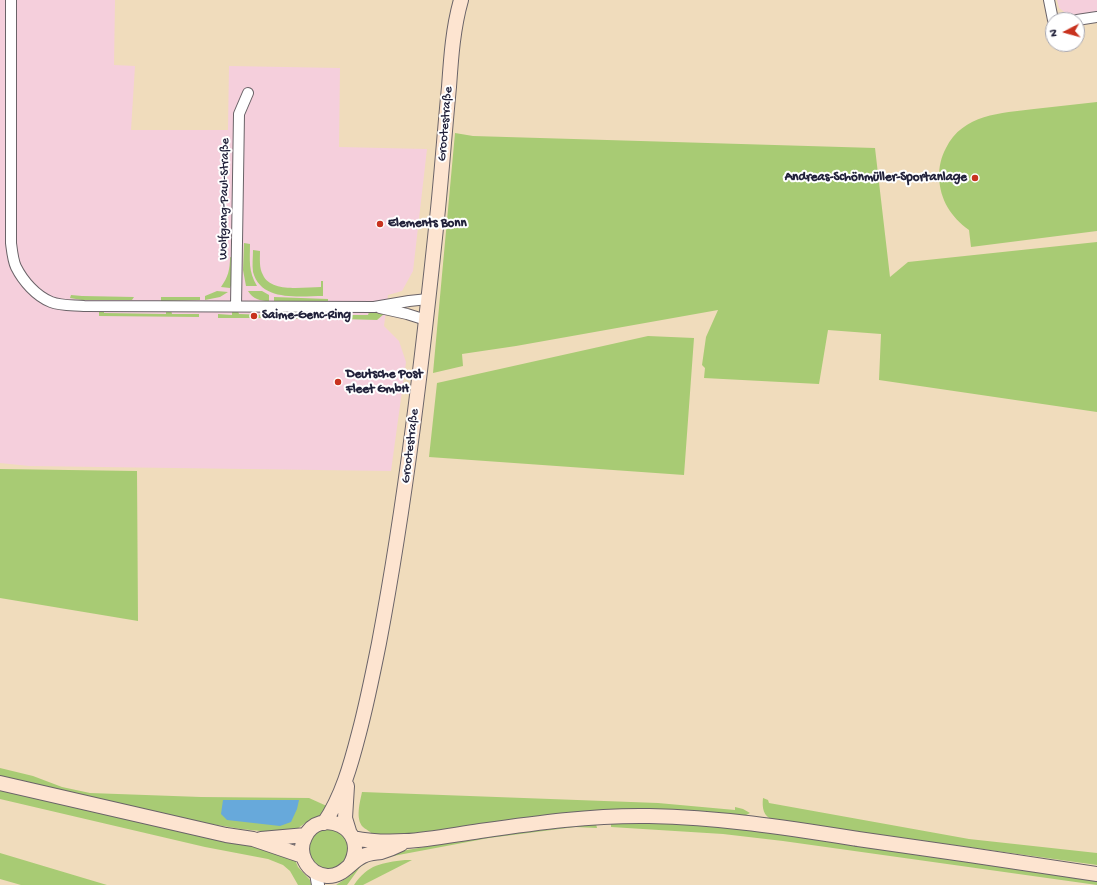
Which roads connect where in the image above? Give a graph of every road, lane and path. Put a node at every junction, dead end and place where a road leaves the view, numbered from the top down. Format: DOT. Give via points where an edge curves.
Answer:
graph roads {
  1 [pos="11,0"];
  2 [pos="461,0"];
  3 [pos="1049,0"];
  4 [pos="1051,12"];
  5 [pos="1097,17"];
  6 [pos="1085,19"];
  7 [pos="248,94"];
  8 [pos="428,300"];
  9 [pos="236,306"];
  10 [pos="374,307"];
  11 [pos="426,320"];
  12 [pos="349,770"];
  13 [pos="0,783"];
  14 [pos="324,823"];
  15 [pos="306,835"];
  16 [pos="351,835"];
  17 [pos="253,839"];
  18 [pos="407,842"];
  19 [pos="303,856"];
  20 [pos="350,865"];
  21 [pos="1097,874"];
  22 [pos="317,879"];
  23 [pos="335,880"];
  1 -- 9 [label="street" via="11,243 16,267 27,284 51,302 67,305"];
  2 -- 8 [label="main road, Grootestraße" via="451,57"];
  3 -- 4 [label="street"];
  5 -- 6 [label="street"];
  7 -- 9 [label="street, Wolfgang-Paul-Straße" via="239,114"];
  8 -- 10 [label="street"];
  8 -- 11 [label="main road, Grootestraße"];
  9 -- 10 [label="street"];
  10 -- 11 [label="street"];
  11 -- 12 [label="main road, Grootestraße" via="391,583 370,688"];
  12 -- 14 [label="main road, Grootestraße"];
  12 -- 16 [label="main road, Grootestraße" via="345,818"];
  13 -- 17 [label="main road"];
  14 -- 15 [label="main road" via="316,825"];
  14 -- 16 [label="main road" via="342,826"];
  15 -- 17 [label="main road"];
  15 -- 19 [label="main road"];
  16 -- 18 [label="main road" via="376,841"];
  16 -- 20 [label="main road" via="355,852"];
  17 -- 19 [label="main road"];
  18 -- 20 [label="main road" via="363,856"];
  18 -- 21 [label="main road" via="567,820 640,816 691,818 758,824"];
  19 -- 22 [label="main road"];
  20 -- 23 [label="main road"];
  22 -- 23 [label="main road" via="327,876"];
}
